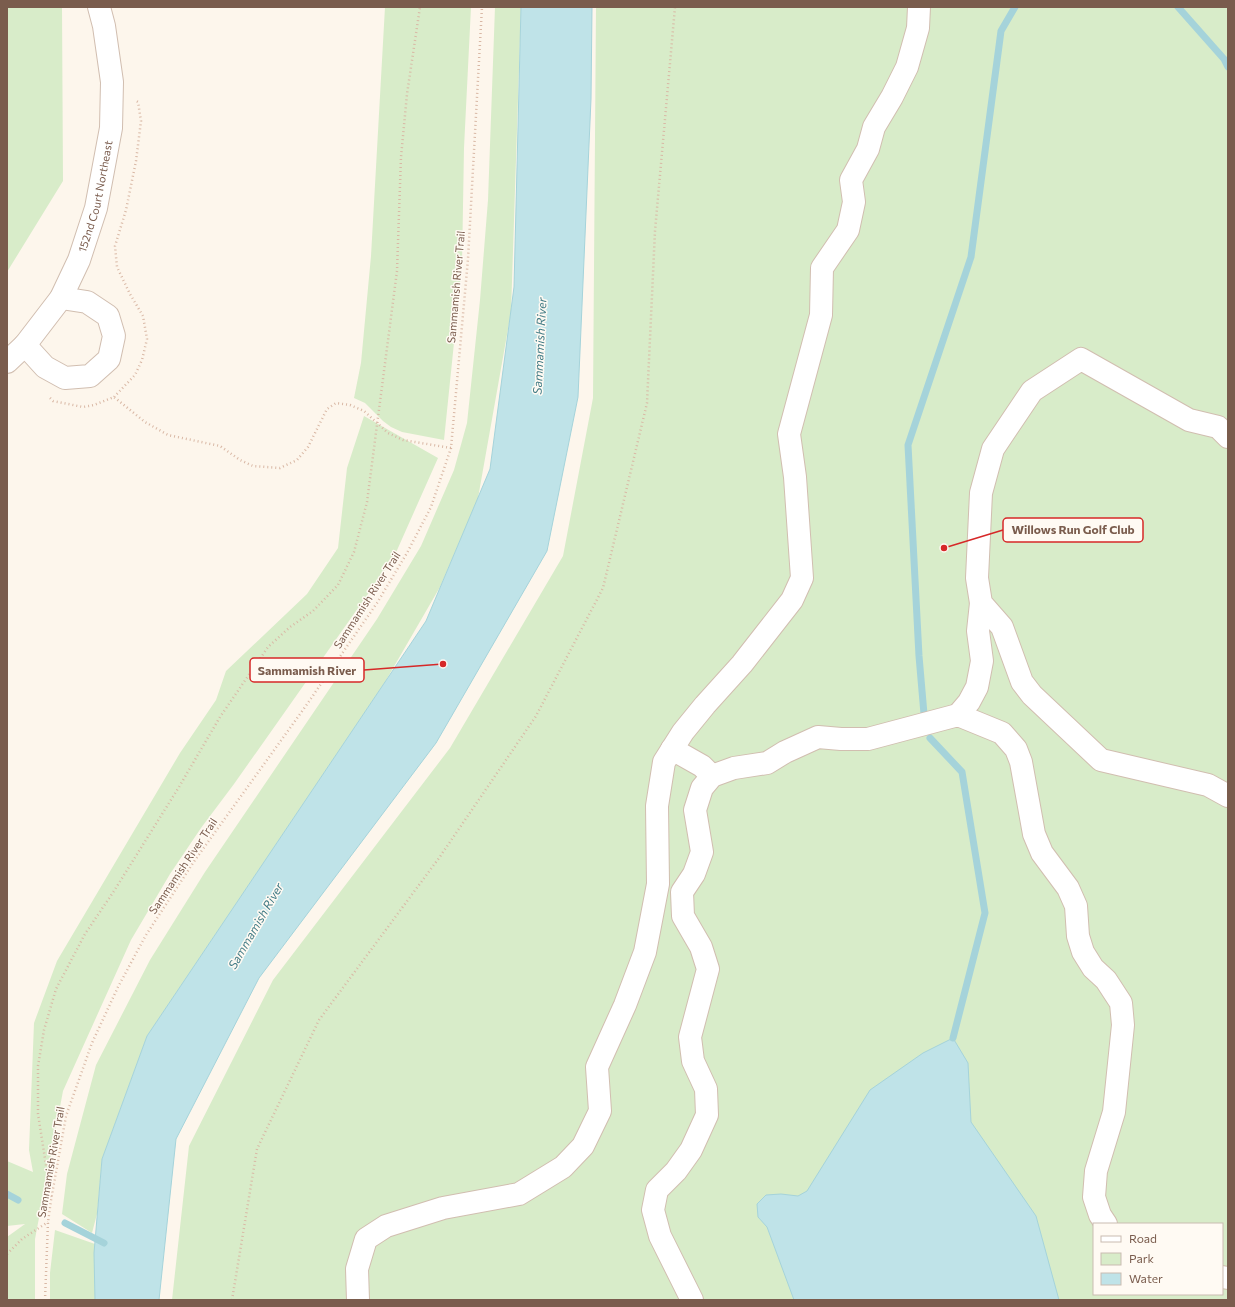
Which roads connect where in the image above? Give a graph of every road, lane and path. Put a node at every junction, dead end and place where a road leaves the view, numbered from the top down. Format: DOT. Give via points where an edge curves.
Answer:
graph roads {
  1 [pos="99,7"];
  2 [pos="420,7"];
  3 [pos="482,7"];
  4 [pos="675,7"];
  5 [pos="920,7"];
  6 [pos="112,92"];
  7 [pos="61,298"];
  8 [pos="24,346"];
  9 [pos="7,362"];
  10 [pos="48,396"];
  11 [pos="114,397"];
  12 [pos="378,423"];
  13 [pos="1228,438"];
  14 [pos="451,448"];
  15 [pos="981,603"];
  16 [pos="958,715"];
  17 [pos="672,749"];
  18 [pos="712,776"];
  19 [pos="1228,796"];
  20 [pos="51,1200"];
  21 [pos="48,1222"];
  22 [pos="1105,1223"];
  23 [pos="7,1254"];
  24 [pos="45,1300"];
  25 [pos="232,1300"];
  26 [pos="358,1300"];
  27 [pos="692,1300"];
  1 -- 6 [label="street, 152nd Court Northeast" via="104,26"];
  2 -- 12 [label="path" via="401,157 396,271"];
  3 -- 14 [label="path, Sammamish River Trail" via="468,258"];
  4 -- 25 [label="path" via="655,231 647,403 603,588 536,716 439,858 319,1020 257,1149"];
  5 -- 17 [label="street" via="918,28 907,67 874,127 868,149 852,180 854,202 848,230 822,268 821,315 789,434 795,477 802,578 792,600"];
  6 -- 7 [label="street, 152nd Court Northeast" via="111,128 96,208 79,260"];
  6 -- 11 [label="path" via="128,94 138,102 141,121 126,210 115,246 117,267 143,316 147,339 135,375"];
  7 -- 8 [label="street, 152nd Court Northeast"];
  7 -- 8 [label="street" via="87,302 108,316 114,336 109,359 90,376 65,378 45,367"];
  8 -- 9 [label="street, 152nd Court Northeast"];
  10 -- 11 [label="path" via="53,401 83,408"];
  11 -- 12 [label="path" via="145,422 168,435 220,446 253,466 280,468 297,460 308,447 327,409 336,403 364,411"];
  12 -- 14 [label="path" via="388,433 403,440"];
  12 -- 20 [label="path" via="367,502 354,552 338,585 313,611 268,647 220,717 159,819 85,934 56,989 44,1030 38,1066 38,1114"];
  13 -- 15 [label="street" via="1218,427 1189,420 1081,359 1032,391 993,449 981,492 977,578"];
  14 -- 20 [label="path, Sammamish River Trail" via="431,506 377,603 195,860 146,935 118,987 92,1044 66,1116"];
  15 -- 16 [label="street" via="978,631 982,661 978,687"];
  15 -- 19 [label="street" via="1002,627 1022,682 1032,696 1101,760 1208,785"];
  16 -- 18 [label="street" via="868,739 818,736 767,763 734,768"];
  16 -- 22 [label="street" via="1002,733 1016,748 1021,762 1034,834 1042,853 1068,888 1076,906 1078,936 1083,952 1121,1003 1123,1025 1114,1112 1096,1171 1094,1197"];
  17 -- 18 [label="street" via="702,766"];
  17 -- 26 [label="street" via="664,762 657,806 658,884 645,952 597,1067 600,1111 583,1146 564,1167 519,1194 436,1210 386,1226 366,1239 357,1269"];
  18 -- 27 [label="street" via="702,788 695,810 702,852 694,874 682,892 683,916 701,947 708,969 690,1037 693,1061 706,1089 707,1115 691,1150 676,1171 657,1190 653,1210 660,1236"];
  20 -- 21 [label="path, Sammamish River Trail"];
  21 -- 23 [label="path" via="22,1239"];
  21 -- 24 [label="path, Sammamish River Trail"];
}
